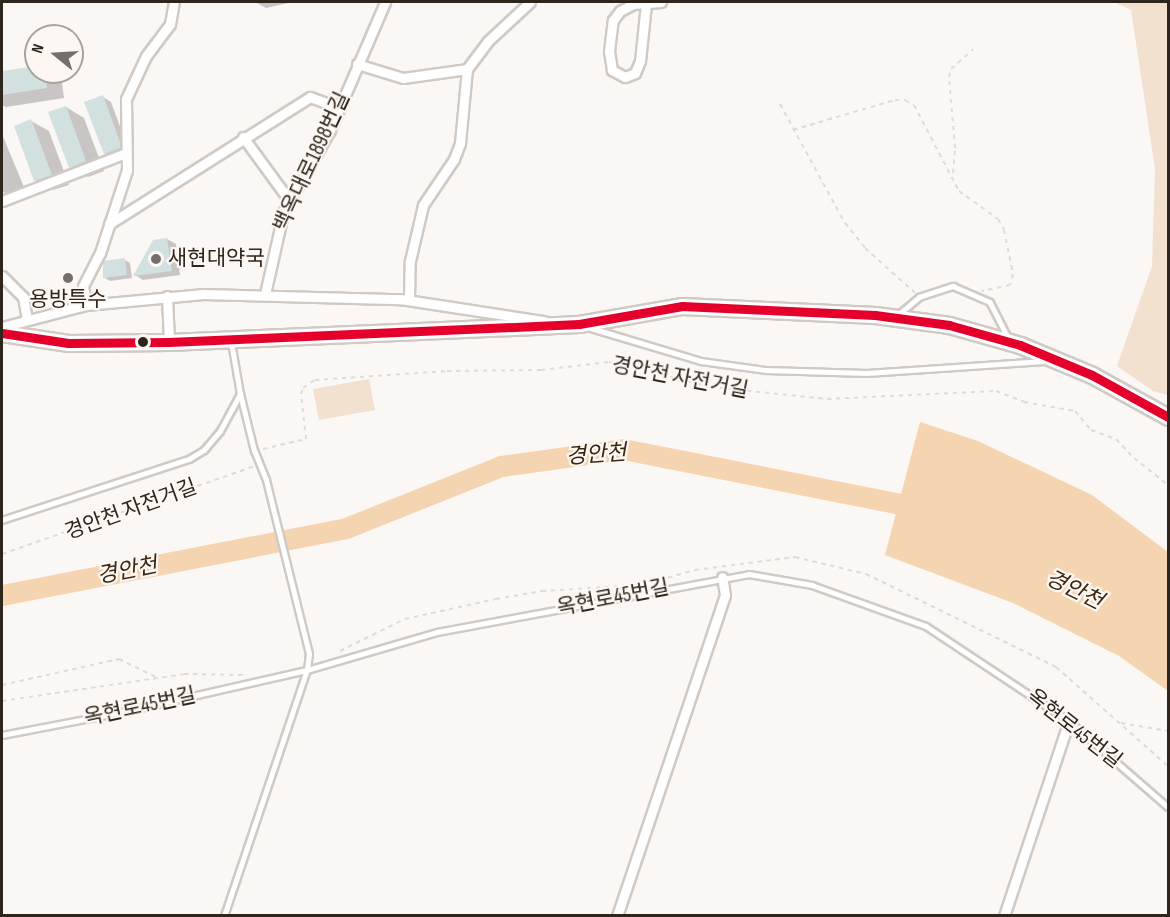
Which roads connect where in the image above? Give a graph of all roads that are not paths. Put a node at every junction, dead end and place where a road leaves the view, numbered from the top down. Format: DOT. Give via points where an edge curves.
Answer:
graph roads {
  1 [pos="174,2"];
  2 [pos="385,2"];
  3 [pos="530,2"];
  4 [pos="662,2"];
  5 [pos="646,4"];
  6 [pos="357,64"];
  7 [pos="467,69"];
  8 [pos="339,108"];
  9 [pos="243,137"];
  10 [pos="126,153"];
  11 [pos="290,200"];
  12 [pos="2,201"];
  13 [pos="109,224"];
  14 [pos="2,276"];
  15 [pos="266,294"];
  16 [pos="167,296"];
  17 [pos="409,300"];
  18 [pos="86,305"];
  19 [pos="896,317"];
  20 [pos="27,320"];
  21 [pos="579,324"];
  22 [pos="564,325"];
  23 [pos="2,327"];
  24 [pos="2,333"];
  25 [pos="231,341"];
  26 [pos="169,342"];
  27 [pos="1009,342"];
  28 [pos="1059,361"];
  29 [pos="240,394"];
  30 [pos="1168,417"];
  31 [pos="2,520"];
  32 [pos="722,577"];
  33 [pos="307,670"];
  34 [pos="1069,721"];
  35 [pos="2,735"];
  36 [pos="1168,807"];
  37 [pos="224,915"];
  38 [pos="617,915"];
  39 [pos="1004,915"];
  1 -- 10 [label="street" via="170,24 146,56 126,99"];
  2 -- 6 [label="street, 백옥대로1898번길"];
  3 -- 7 [label="street" via="488,40"];
  4 -- 5 [label="street"];
  5 -- 5 [label="street" via="640,61 635,73 625,77 612,70 609,51 613,20 620,10"];
  6 -- 7 [label="street" via="403,78"];
  6 -- 8 [label="street, 백옥대로1898번길"];
  7 -- 17 [label="street" via="460,142 454,159 423,205 410,261"];
  8 -- 9 [label="street" via="310,97"];
  8 -- 11 [label="street, 백옥대로1898번길"];
  9 -- 11 [label="street"];
  9 -- 13 [label="street"];
  10 -- 12 [label="street"];
  10 -- 13 [label="street" via="127,170"];
  11 -- 15 [label="street, 백옥대로1898번길" via="278,230"];
  13 -- 18 [label="street" via="83,286"];
  14 -- 20 [label="street" via="24,297"];
  15 -- 16 [label="street"];
  15 -- 17 [label="street"];
  16 -- 18 [label="street"];
  16 -- 26 [label="street"];
  17 -- 22 [label="street" via="500,311"];
  18 -- 20 [label="street"];
  19 -- 21 [label="main road" via="682,306"];
  19 -- 27 [label="main road" via="949,325"];
  19 -- 27 [label="lane" via="919,297 953,286 977,293 997,313"];
  20 -- 23 [label="street"];
  21 -- 22 [label="main road"];
  21 -- 28 [label="lane" via="700,361 766,370 867,373"];
  22 -- 25 [label="main road"];
  24 -- 26 [label="main road" via="68,343"];
  25 -- 26 [label="main road"];
  25 -- 29 [label="lane"];
  27 -- 28 [label="main road"];
  28 -- 30 [label="main road"];
  29 -- 31 [label="lane" via="220,431 204,450 189,459"];
  29 -- 33 [label="lane" via="254,451 267,480 309,654"];
  32 -- 33 [label="lane, 옥현로45번길" via="437,632"];
  32 -- 34 [label="lane, 옥현로45번길" via="779,577 894,612 962,648"];
  32 -- 38 [label="street" via="725,595"];
  33 -- 35 [label="lane, 옥현로45번길"];
  33 -- 37 [label="lane"];
  34 -- 36 [label="lane, 옥현로45번길"];
  34 -- 39 [label="street"];
}
